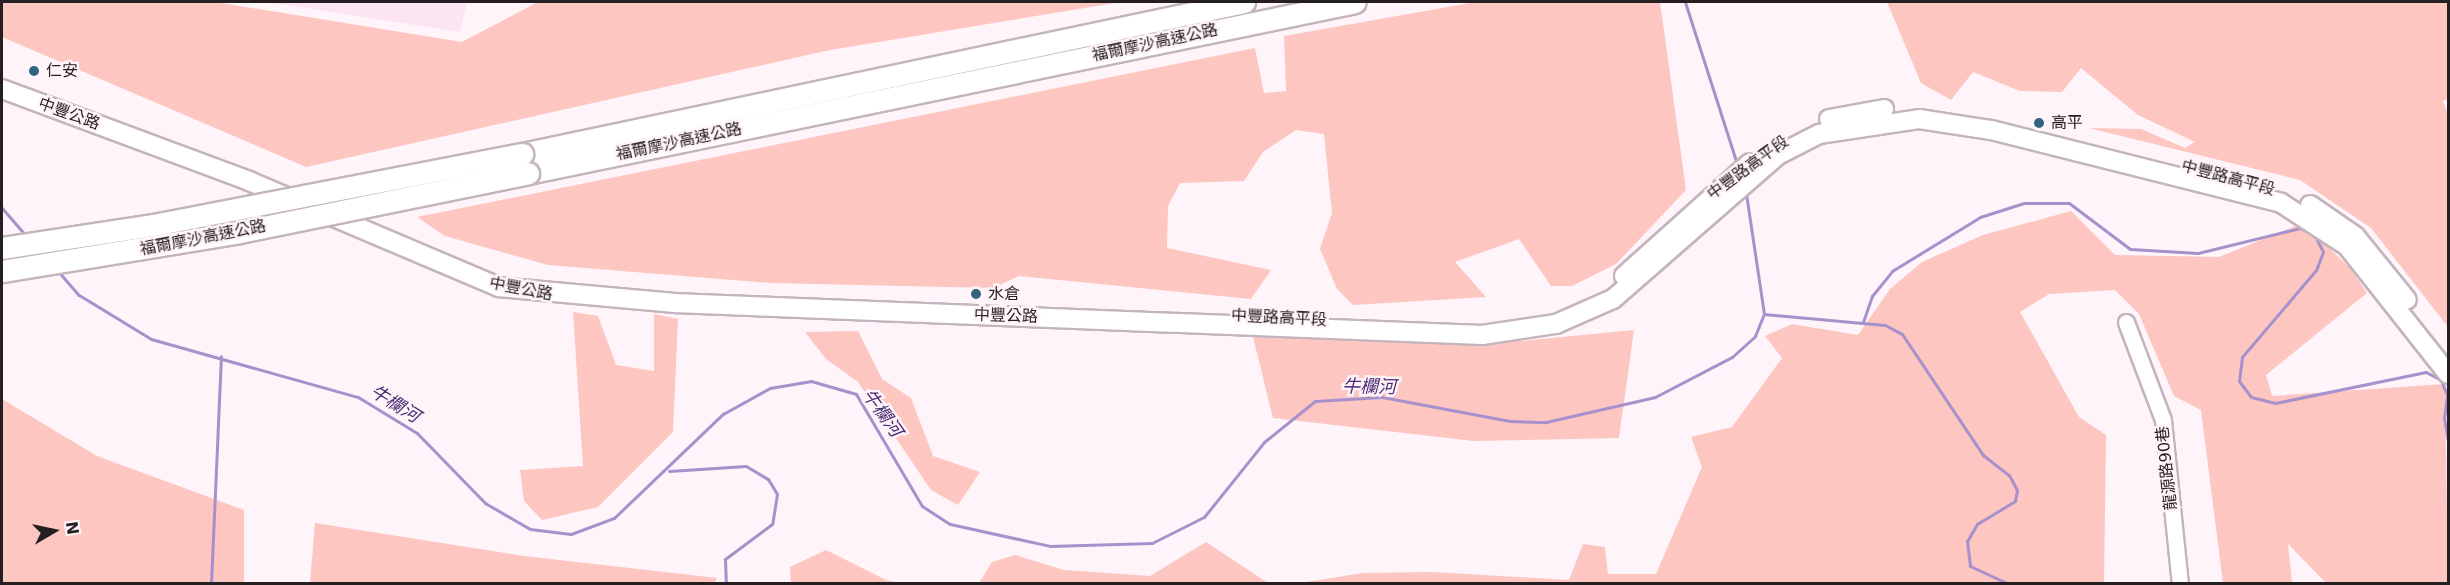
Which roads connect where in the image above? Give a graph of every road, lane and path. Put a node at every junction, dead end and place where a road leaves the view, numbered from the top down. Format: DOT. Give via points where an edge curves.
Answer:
graph roads {
  1 [pos="1244,2"];
  2 [pos="1355,2"];
  3 [pos="2,76"];
  4 [pos="2,89"];
  5 [pos="140,135"];
  6 [pos="525,163"];
  7 [pos="2,248"];
  8 [pos="2,271"];
  9 [pos="1076,312"];
  10 [pos="2126,322"];
  11 [pos="2417,323"];
  12 [pos="2448,357"];
  13 [pos="2448,374"];
  14 [pos="2180,584"];
  1 -- 6 [label="highway, 福爾摩沙高速公路"];
  2 -- 6 [label="highway, 福爾摩沙高速公路"];
  3 -- 5 [label="main road, 中豐公路"];
  4 -- 5 [label="main road, 中豐公路"];
  5 -- 9 [label="main road, 中豐公路" via="479,270 566,286"];
  6 -- 7 [label="highway, 福爾摩沙高速公路, bridge"];
  6 -- 8 [label="highway, 福爾摩沙高速公路, bridge" via="239,232"];
  9 -- 11 [label="main road, 中豐路高平段" via="1225,320 1478,325 1550,320 1615,284 1775,150 1849,126 1919,118 2209,183 2281,203 2317,222 2371,272"];
  10 -- 14 [label="street, 龍源路90巷" via="2163,420"];
  11 -- 12 [label="main road, 中豐路高平段"];
  11 -- 13 [label="main road, 中豐路高平段"];
}
